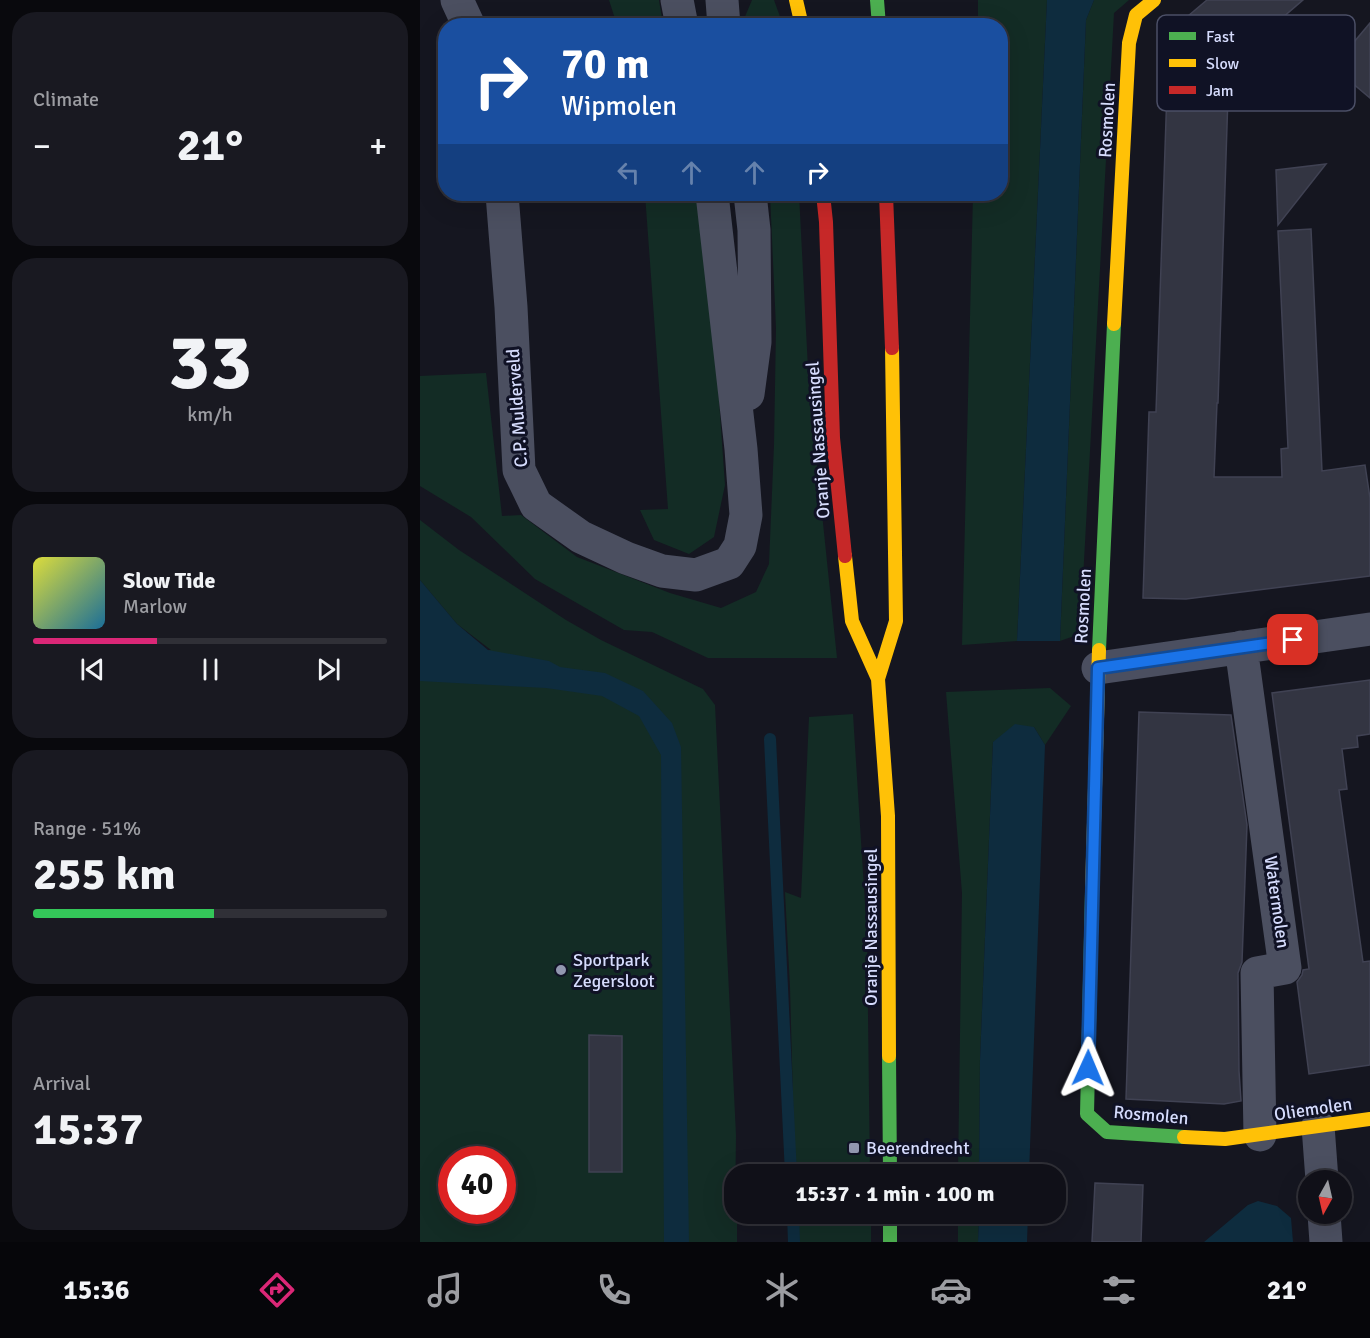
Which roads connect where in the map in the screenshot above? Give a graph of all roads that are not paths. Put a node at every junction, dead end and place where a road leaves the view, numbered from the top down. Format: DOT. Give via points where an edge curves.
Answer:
graph roads {
  1 [pos="457,0"];
  2 [pos="677,0"];
  3 [pos="722,0"];
  4 [pos="796,0"];
  5 [pos="877,0"];
  6 [pos="1154,0"];
  7 [pos="465,18"];
  8 [pos="680,18"];
  9 [pos="723,18"];
  10 [pos="800,18"];
  11 [pos="878,18"];
  12 [pos="503,201"];
  13 [pos="713,201"];
  14 [pos="751,201"];
  15 [pos="824,201"];
  16 [pos="886,201"];
  17 [pos="741,449"];
  18 [pos="1370,629"];
  19 [pos="1241,647"];
  20 [pos="1098,668"];
  21 [pos="878,679"];
  22 [pos="1370,1119"];
  23 [pos="1318,1126"];
  24 [pos="1260,1135"];
  25 [pos="890,1164"];
  26 [pos="1321,1170"];
  27 [pos="890,1224"];
  28 [pos="1325,1224"];
  29 [pos="890,1242"];
  30 [pos="1326,1242"];
  1 -- 7 [label="street"];
  2 -- 8 [label="street"];
  3 -- 9 [label="street"];
  4 -- 10 [label="main road"];
  5 -- 11 [label="main road"];
  6 -- 20 [label="main road, Rosmolen" via="1136,15 1129,43"];
  12 -- 17 [label="street, C.P. Mulderveld" via="519,470 536,505 581,537 626,558 662,571 696,574 729,562 740,546 746,515"];
  13 -- 17 [label="street, C.P. Mulderveld"];
  14 -- 17 [label="street, C.P. Mulderveld" via="755,342"];
  15 -- 21 [label="main road, Oranje Nassausingel" via="833,438 852,621"];
  16 -- 21 [label="main road, Oranje Nassausingel" via="896,621"];
  18 -- 19 [label="street"];
  19 -- 20 [label="street"];
  19 -- 24 [label="street, Watermolen" via="1285,968 1257,973"];
  20 -- 24 [label="main road, Rosmolen" via="1087,1114 1107,1132 1224,1139"];
  21 -- 25 [label="main road, Oranje Nassausingel" via="888,816"];
  22 -- 23 [label="main road, Oliemolen"];
  23 -- 24 [label="main road, Oliemolen"];
  23 -- 26 [label="street"];
  27 -- 29 [label="main road"];
  28 -- 30 [label="street"];
}
